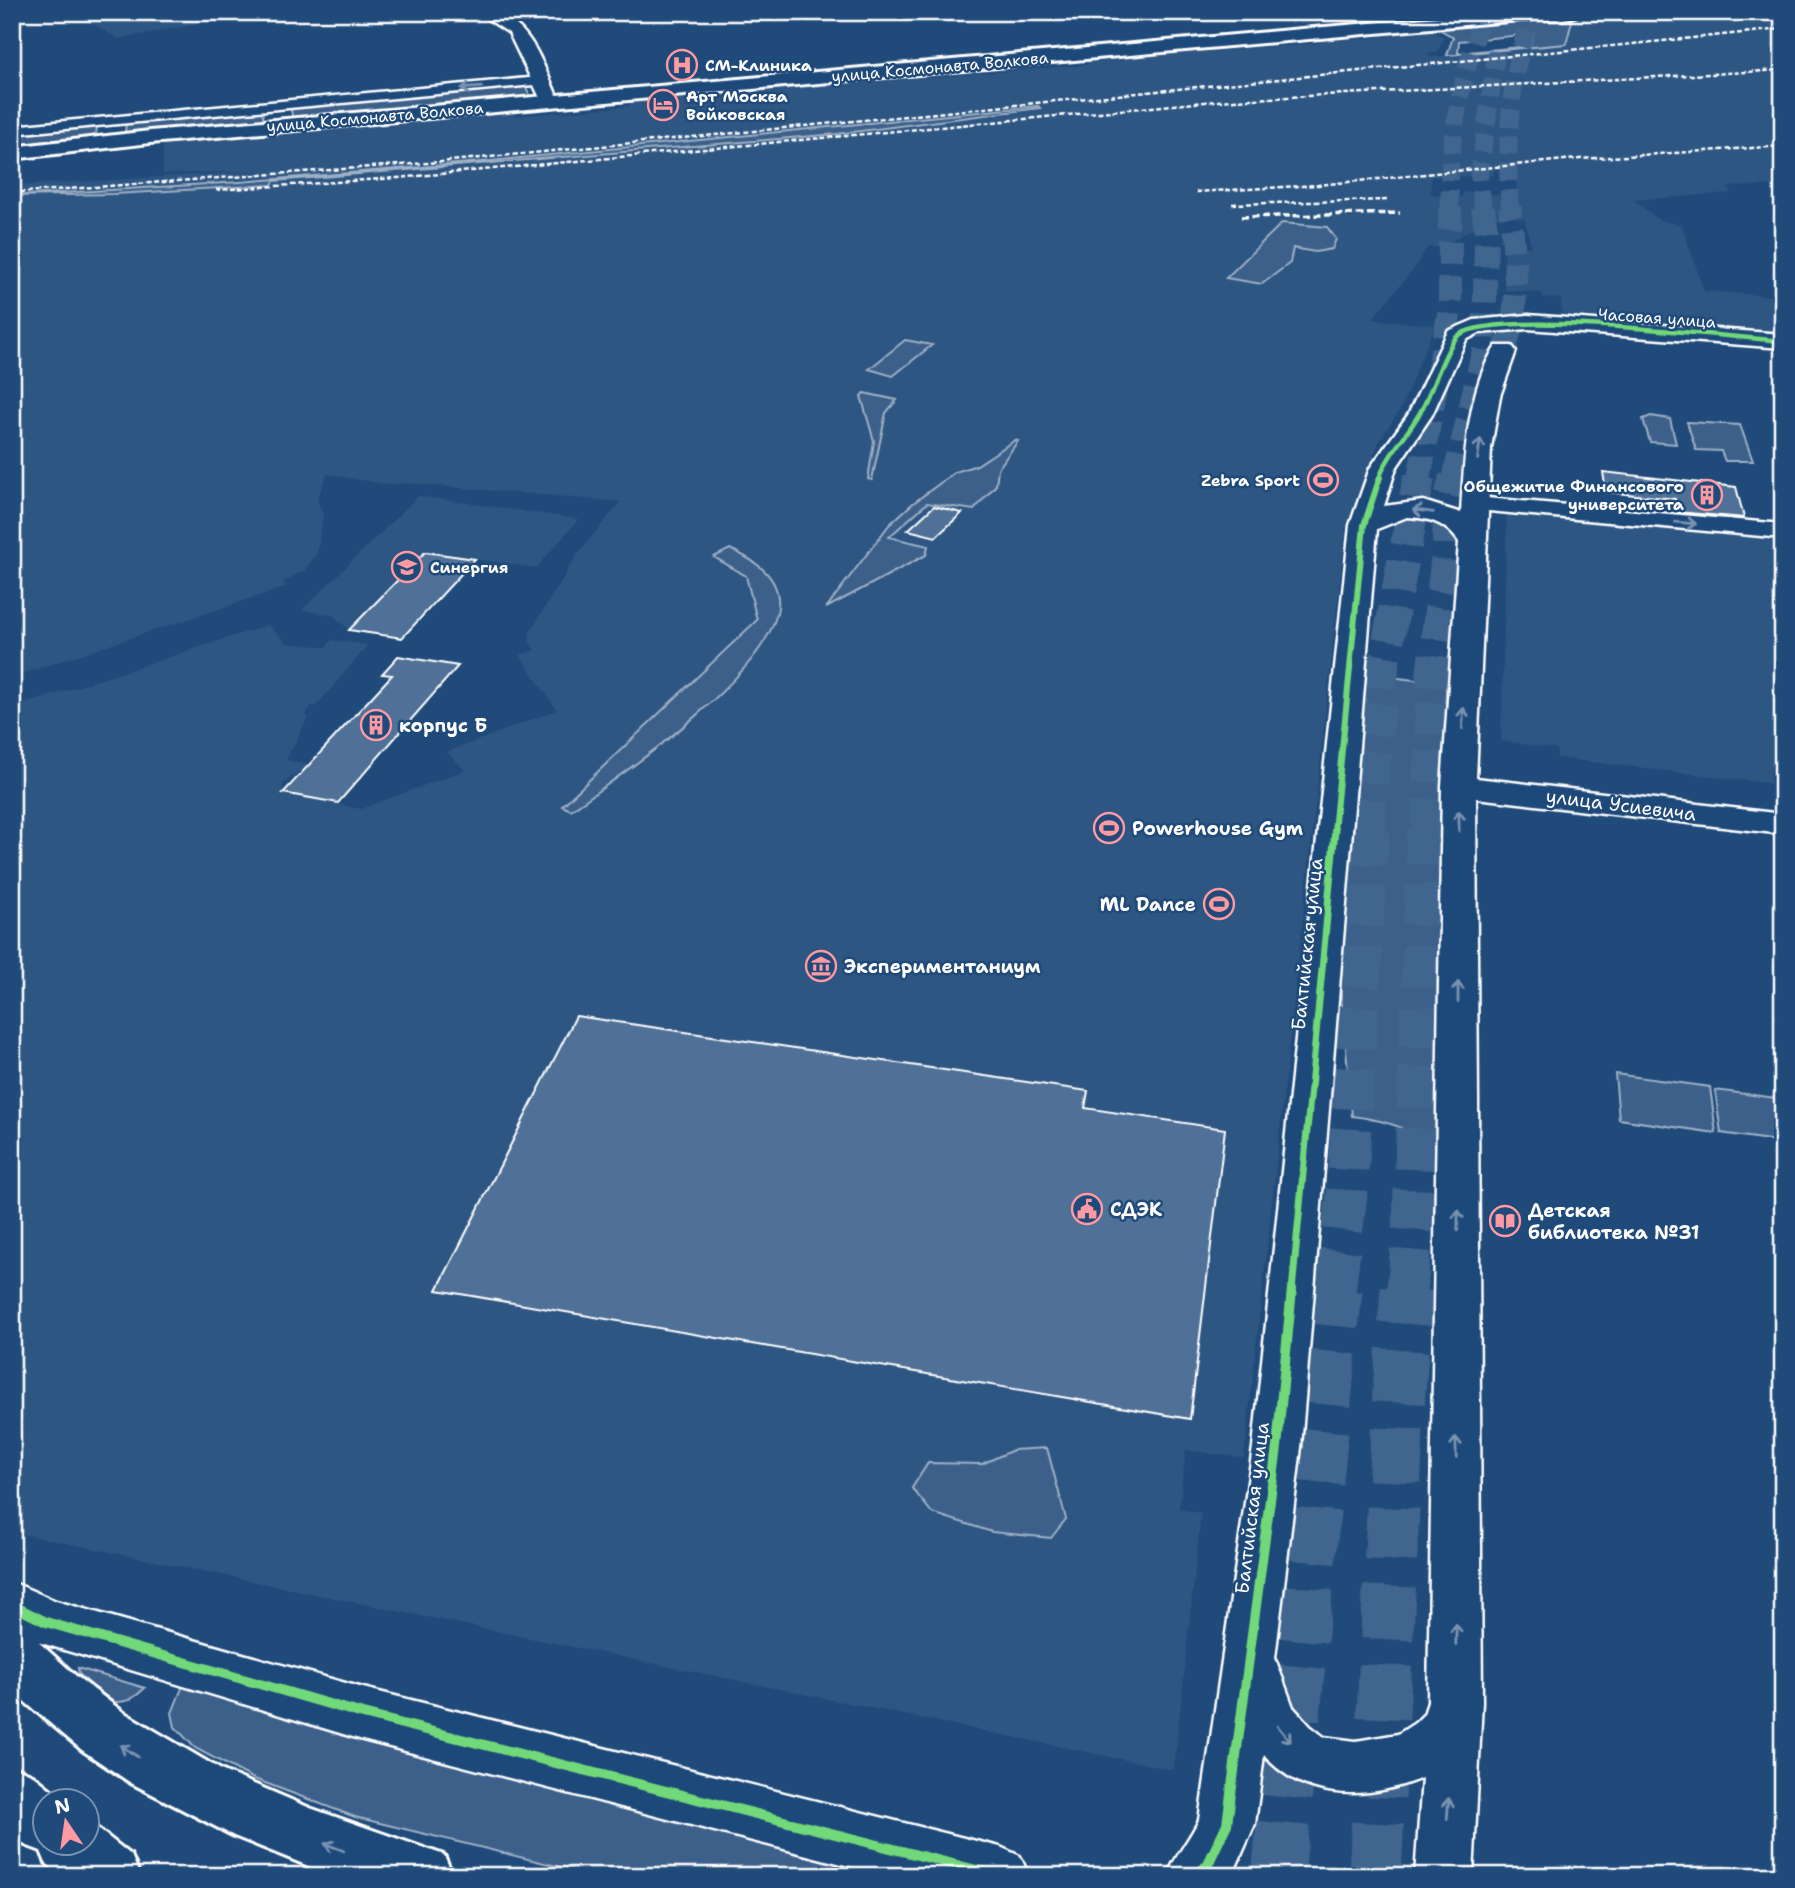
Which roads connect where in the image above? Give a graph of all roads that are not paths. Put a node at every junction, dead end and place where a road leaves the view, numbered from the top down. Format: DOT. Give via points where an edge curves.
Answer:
graph roads {
  1 [pos="524,12"];
  2 [pos="1454,12"];
  3 [pos="1574,12"];
  4 [pos="1550,13"];
  5 [pos="492,15"];
  6 [pos="1443,18"];
  7 [pos="1493,19"];
  8 [pos="540,81"];
  9 [pos="551,102"];
  10 [pos="12,130"];
  11 [pos="12,153"];
  12 [pos="1528,322"];
  13 [pos="1783,341"];
  14 [pos="1504,351"];
  15 [pos="1475,504"];
  16 [pos="1364,525"];
  17 [pos="1783,531"];
  18 [pos="1472,541"];
  19 [pos="1459,786"];
  20 [pos="1783,824"];
  21 [pos="12,1605"];
  22 [pos="1249,1651"];
  23 [pos="12,1654"];
  24 [pos="1455,1702"];
  25 [pos="12,1795"];
  26 [pos="32,1812"];
  27 [pos="84,1856"];
  28 [pos="110,1876"];
  29 [pos="423,1876"];
  30 [pos="1000,1876"];
  31 [pos="1196,1876"];
  32 [pos="1444,1876"];
  1 -- 5 [label="street"];
  2 -- 7 [label="street"];
  3 -- 4 [label="street, улица Космонавта Волкова"];
  4 -- 7 [label="main road, улица Космонавта Волкова"];
  5 -- 8 [label="street" via="516,30"];
  6 -- 7 [label="main road, улица Космонавта Волкова"];
  6 -- 9 [label="main road, улица Космонавта Волкова"];
  8 -- 9 [label="street"];
  8 -- 10 [label="street, one-way"];
  9 -- 11 [label="main road, улица Космонавта Волкова"];
  12 -- 13 [label="street, Часовая улица"];
  12 -- 16 [label="street, Балтийская улица" via="1474,327 1456,336 1419,415 1383,468"];
  15 -- 14 [label="street, one-way" via="1478,448 1488,397"];
  15 -- 17 [label="street, one-way"];
  15 -- 18 [label="street"];
  18 -- 16 [label="street, one-way" via="1460,522 1430,511 1393,511"];
  16 -- 22 [label="street, Балтийская улица" via="1277,1447"];
  19 -- 18 [label="street, one-way"];
  19 -- 20 [label="street, улица Усиевича"];
  24 -- 19 [label="street, one-way"];
  21 -- 30 [label="street" via="46,1622 362,1714"];
  22 -- 24 [label="street, one-way" via="1256,1691 1281,1732 1301,1753 1334,1766 1368,1769 1426,1748 1447,1728"];
  22 -- 31 [label="street, Балтийская улица" via="1227,1824 1208,1864"];
  29 -- 23 [label="main road, one-way" via="352,1854 188,1784 128,1751 59,1700"];
  32 -- 24 [label="street, one-way"];
  25 -- 26 [label="main road"];
  27 -- 28 [label="main road"];
}
